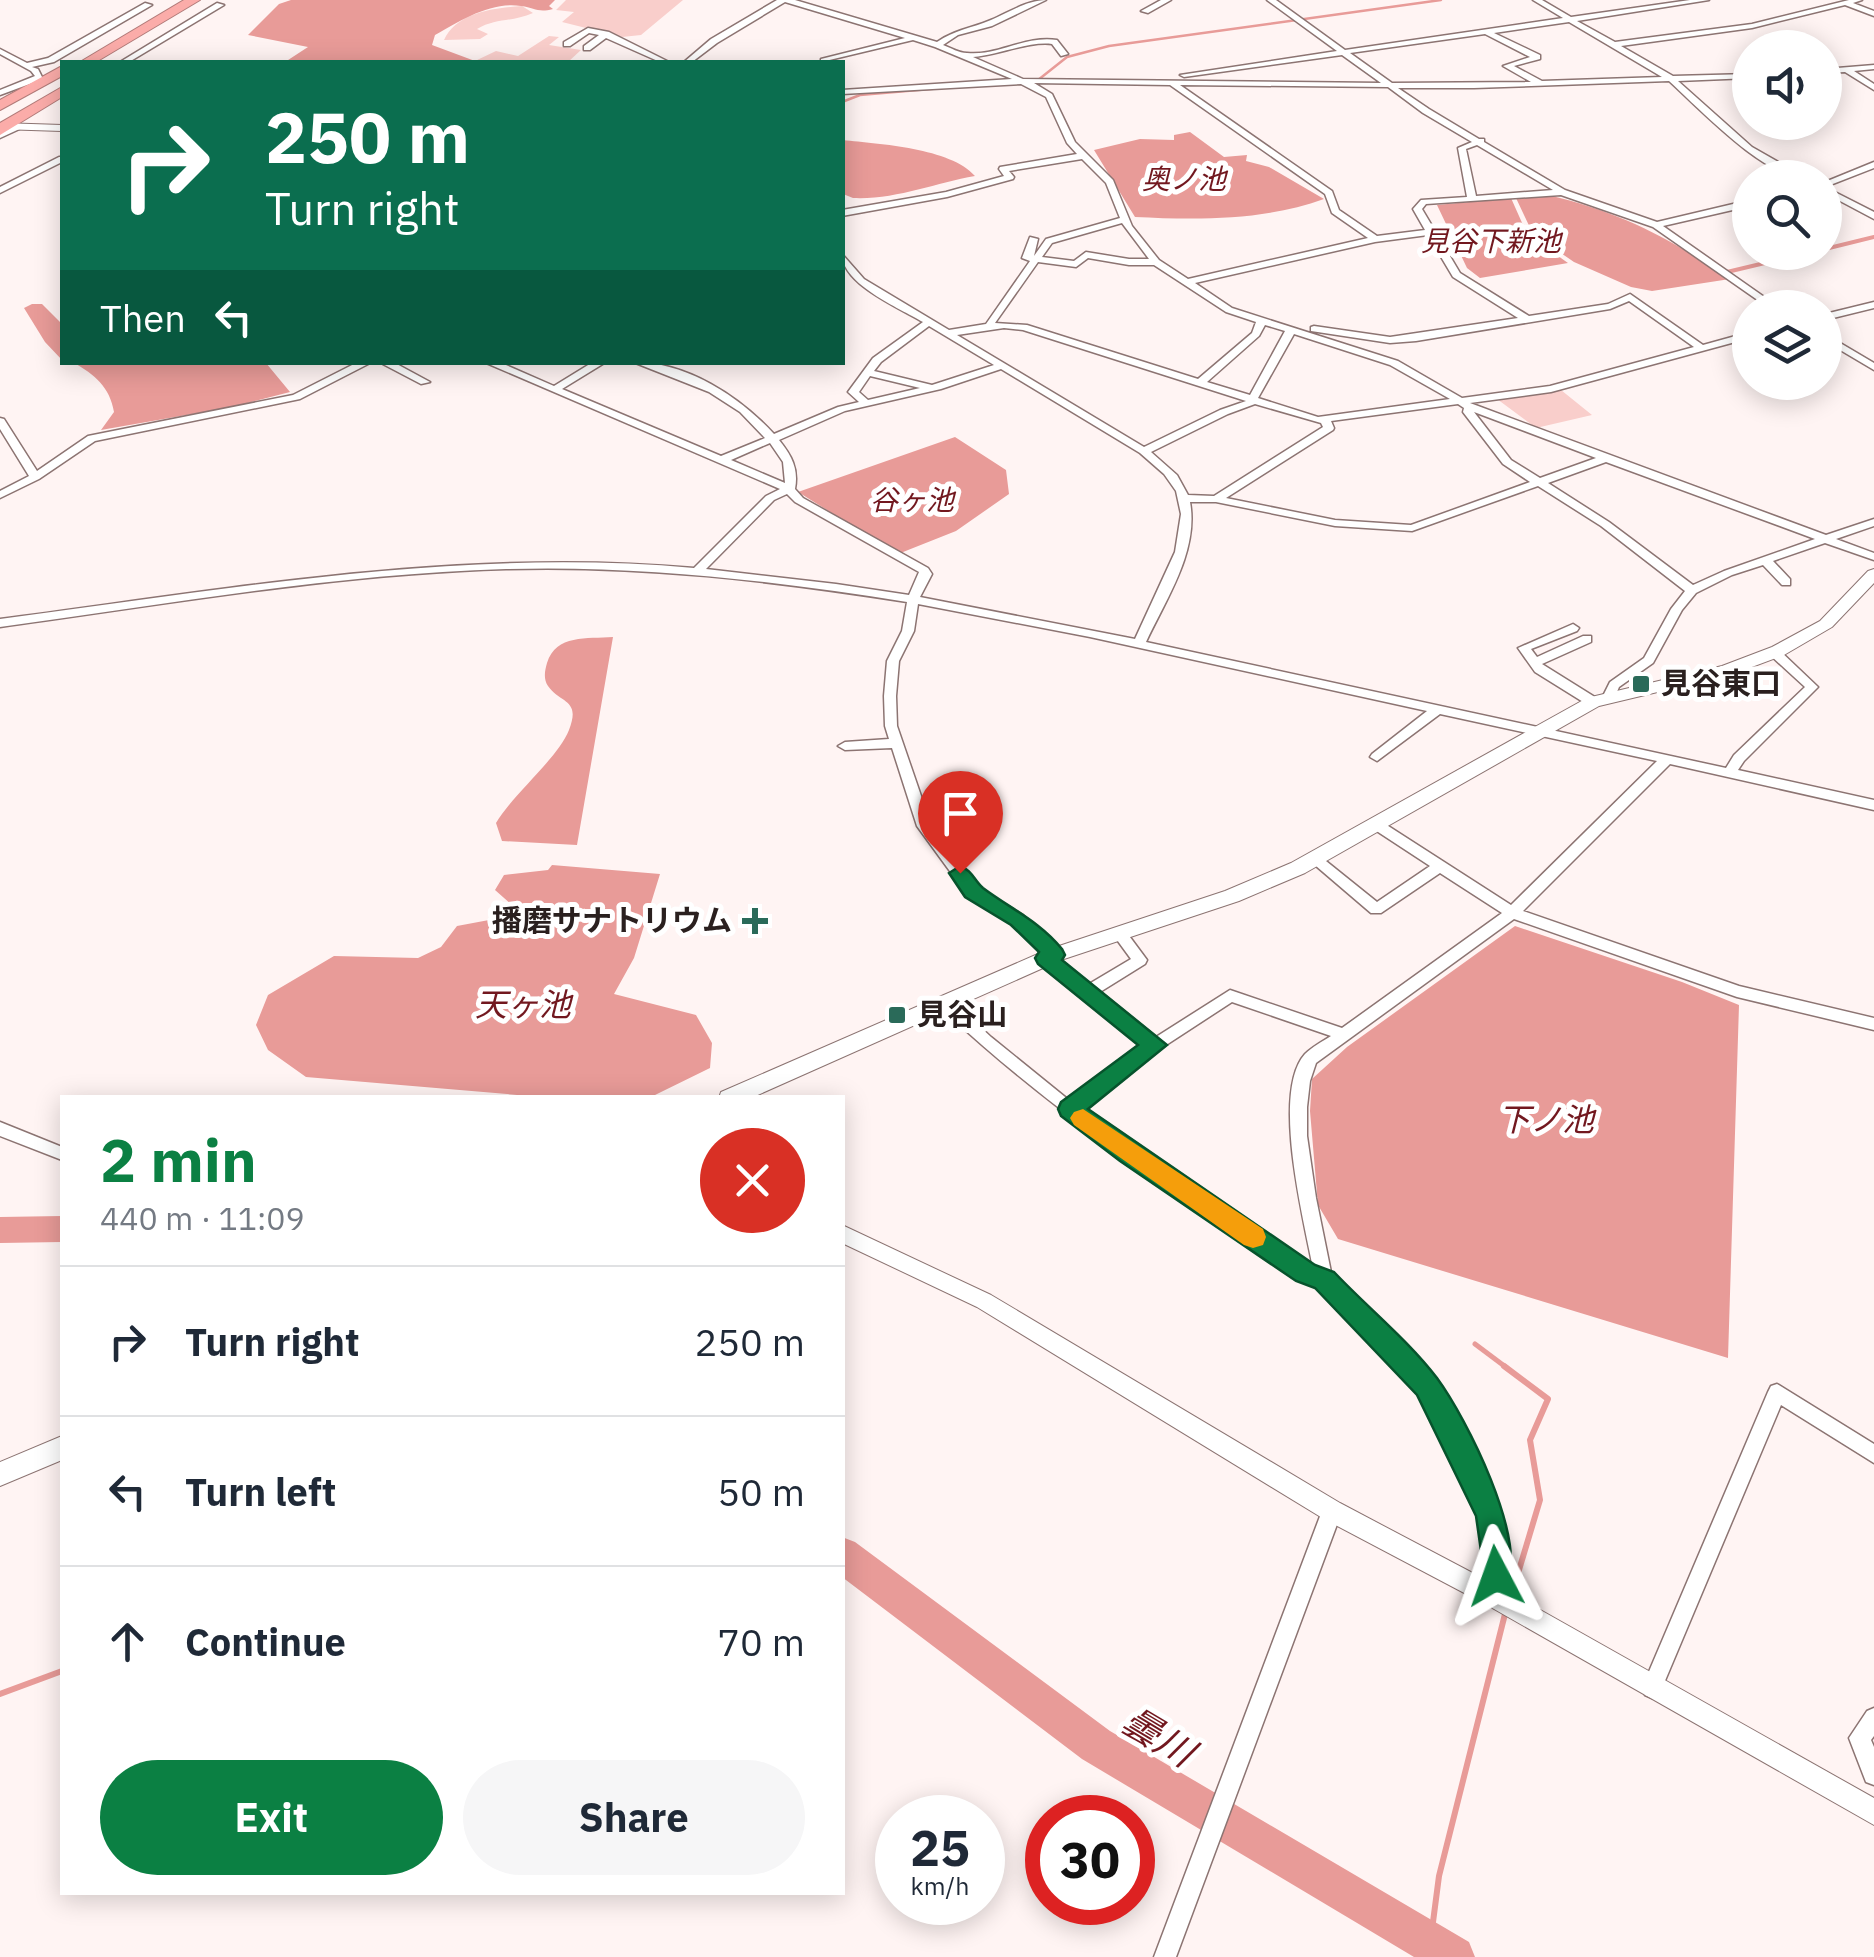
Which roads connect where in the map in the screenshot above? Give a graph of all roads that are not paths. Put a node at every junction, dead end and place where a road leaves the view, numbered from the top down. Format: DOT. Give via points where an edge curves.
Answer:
graph roads {
  1 [pos="194,0"];
  2 [pos="203,0"];
  3 [pos="784,0"];
  4 [pos="1042,0"];
  5 [pos="1168,0"];
  6 [pos="1271,0"];
  7 [pos="1538,0"];
  8 [pos="1705,0"];
  9 [pos="1858,0"];
  10 [pos="1846,4"];
  11 [pos="220,5"];
  12 [pos="142,6"];
  13 [pos="1146,11"];
  14 [pos="1874,14"];
  15 [pos="169,18"];
  16 [pos="1570,20"];
  17 [pos="1485,31"];
  18 [pos="606,34"];
  19 [pos="916,37"];
  20 [pos="567,44"];
  21 [pos="938,45"];
  22 [pos="1613,45"];
  23 [pos="587,48"];
  24 [pos="0,51"];
  25 [pos="1344,52"];
  26 [pos="1064,54"];
  27 [pos="128,56"];
  28 [pos="961,56"];
  29 [pos="14,60"];
  30 [pos="80,60"];
  31 [pos="91,60"];
  32 [pos="101,60"];
  33 [pos="661,60"];
  34 [pos="690,60"];
  35 [pos="828,60"];
  36 [pos="0,63"];
  37 [pos="1874,67"];
  38 [pos="30,69"];
  39 [pos="1842,70"];
  40 [pos="1846,70"];
  41 [pos="946,72"];
  42 [pos="60,74"];
  43 [pos="60,75"];
  44 [pos="60,76"];
  45 [pos="1732,77"];
  46 [pos="1674,80"];
  47 [pos="1025,81"];
  48 [pos="1172,83"];
  49 [pos="974,84"];
  50 [pos="1542,84"];
  51 [pos="1388,85"];
  52 [pos="1874,88"];
  53 [pos="60,92"];
  54 [pos="0,94"];
  55 [pos="846,94"];
  56 [pos="0,106"];
  57 [pos="4,125"];
  58 [pos="60,128"];
  59 [pos="1482,141"];
  60 [pos="1082,156"];
  61 [pos="60,160"];
  62 [pos="1769,160"];
  63 [pos="1874,166"];
  64 [pos="1842,180"];
  65 [pos="0,190"];
  66 [pos="1562,192"];
  67 [pos="1842,198"];
  68 [pos="1472,199"];
  69 [pos="1732,207"];
  70 [pos="845,211"];
  71 [pos="1874,216"];
  72 [pos="1125,220"];
  73 [pos="1656,225"];
  74 [pos="1430,232"];
  75 [pos="1033,239"];
  76 [pos="1375,239"];
  77 [pos="1034,259"];
  78 [pos="845,260"];
  79 [pos="1156,262"];
  80 [pos="1076,264"];
  81 [pos="855,272"];
  82 [pos="845,275"];
  83 [pos="1072,276"];
  84 [pos="1188,282"];
  85 [pos="1750,290"];
  86 [pos="1871,308"];
  87 [pos="1842,314"];
  88 [pos="1526,319"];
  89 [pos="929,322"];
  90 [pos="1261,322"];
  91 [pos="990,324"];
  92 [pos="1291,330"];
  93 [pos="948,334"];
  94 [pos="1390,340"];
  95 [pos="1732,340"];
  96 [pos="1842,347"];
  97 [pos="1703,349"];
  98 [pos="361,365"];
  99 [pos="390,365"];
  100 [pos="496,365"];
  101 [pos="596,365"];
  102 [pos="648,365"];
  103 [pos="674,365"];
  104 [pos="1001,366"];
  105 [pos="1874,367"];
  106 [pos="1411,370"];
  107 [pos="667,371"];
  108 [pos="868,372"];
  109 [pos="426,382"];
  110 [pos="1200,382"];
  111 [pos="932,388"];
  112 [pos="554,390"];
  113 [pos="1254,400"];
  114 [pos="1457,402"];
  115 [pos="866,403"];
  116 [pos="1472,408"];
  117 [pos="1324,419"];
  118 [pos="0,421"];
  119 [pos="772,439"];
  120 [pos="1144,451"];
  121 [pos="1606,458"];
  122 [pos="720,462"];
  123 [pos="35,477"];
  124 [pos="1540,482"];
  125 [pos="789,489"];
  126 [pos="0,495"];
  127 [pos="1185,498"];
  128 [pos="1216,498"];
  129 [pos="1874,522"];
  130 [pos="1823,538"];
  131 [pos="1874,557"];
  132 [pos="1764,560"];
  133 [pos="699,570"];
  134 [pos="1874,574"];
  135 [pos="1786,582"];
  136 [pos="1692,590"];
  137 [pos="913,600"];
  138 [pos="0,623"];
  139 [pos="1573,628"];
  140 [pos="1587,639"];
  141 [pos="1139,644"];
  142 [pos="1774,652"];
  143 [pos="1535,663"];
  144 [pos="1601,699"];
  145 [pos="1439,708"];
  146 [pos="1541,730"];
  147 [pos="896,743"];
  148 [pos="844,746"];
  149 [pos="1377,757"];
  150 [pos="1668,758"];
  151 [pos="1730,772"];
  152 [pos="1874,805"];
  153 [pos="1378,825"];
  154 [pos="1316,860"];
  155 [pos="1439,867"];
  156 [pos="1512,913"];
  157 [pos="1119,933"];
  158 [pos="1050,957"];
  159 [pos="1087,992"];
  160 [pos="944,1002"];
  161 [pos="1874,1024"];
  162 [pos="1343,1034"];
  163 [pos="1155,1045"];
  164 [pos="736,1095"];
  165 [pos="1070,1109"];
  166 [pos="0,1130"];
  167 [pos="60,1153"];
  168 [pos="845,1234"];
  169 [pos="1324,1280"];
  170 [pos="60,1449"];
  171 [pos="1874,1454"];
  172 [pos="0,1474"];
  173 [pos="1332,1511"];
  174 [pos="1495,1597"];
  175 [pos="1652,1688"];
  176 [pos="1874,1718"];
  177 [pos="1874,1774"];
  178 [pos="1874,1812"];
  179 [pos="1165,1957"];
  1 -- 15 [label="highway"];
  2 -- 15 [label="highway"];
  3 -- 19 [label="street"];
  3 -- 34 [label="street"];
  4 -- 21 [label="street"];
  5 -- 13 [label="street"];
  6 -- 25 [label="street"];
  7 -- 16 [label="street"];
  8 -- 16 [label="street"];
  9 -- 10 [label="street"];
  10 -- 14 [label="street"];
  10 -- 22 [label="street" via="1752,26"];
  11 -- 27 [label="street"];
  12 -- 38 [label="street"];
  15 -- 27 [label="highway"];
  15 -- 30 [label="highway"];
  15 -- 31 [label="highway"];
  15 -- 32 [label="highway"];
  16 -- 17 [label="street"];
  16 -- 22 [label="street"];
  17 -- 25 [label="street"];
  17 -- 50 [label="street" via="1537,57 1507,66"];
  18 -- 20 [label="street" via="586,30"];
  18 -- 23 [label="street"];
  18 -- 33 [label="street"];
  19 -- 21 [label="street"];
  19 -- 35 [label="street"];
  21 -- 28 [label="street"];
  22 -- 46 [label="street"];
  24 -- 29 [label="street"];
  25 -- 48 [label="street" via="1168,78"];
  25 -- 51 [label="street"];
  26 -- 28 [label="street" via="1054,42 1039,40"];
  28 -- 47 [label="street"];
  29 -- 36 [label="street"];
  29 -- 38 [label="street"];
  37 -- 40 [label="street"];
  38 -- 42 [label="street"];
  38 -- 54 [label="street" via="40,78"];
  39 -- 40 [label="street"];
  40 -- 52 [label="street"];
  41 -- 49 [label="street"];
  43 -- 56 [label="highway"];
  44 -- 57 [label="highway"];
  45 -- 46 [label="street"];
  46 -- 50 [label="street"];
  46 -- 62 [label="street"];
  47 -- 48 [label="street"];
  47 -- 49 [label="street"];
  47 -- 60 [label="street" via="1049,96"];
  48 -- 51 [label="street"];
  48 -- 76 [label="street" via="1328,193 1335,210"];
  49 -- 55 [label="street"];
  50 -- 51 [label="street"];
  51 -- 59 [label="street"];
  53 -- 57 [label="highway"];
  57 -- 58 [label="street"];
  59 -- 66 [label="street"];
  59 -- 68 [label="street" via="1462,148"];
  60 -- 70 [label="street" via="1003,169 1010,177 947,194"];
  60 -- 72 [label="street" via="1110,182"];
  61 -- 65 [label="street"];
  63 -- 64 [label="street"];
  66 -- 68 [label="street"];
  66 -- 73 [label="street"];
  67 -- 71 [label="street"];
  68 -- 74 [label="street" via="1420,204"];
  69 -- 73 [label="street"];
  72 -- 77 [label="street" via="1056,237"];
  72 -- 79 [label="street"];
  73 -- 85 [label="street"];
  74 -- 76 [label="street"];
  74 -- 88 [label="street" via="1456,276"];
  75 -- 77 [label="street" via="1025,256"];
  76 -- 84 [label="street"];
  77 -- 80 [label="street"];
  77 -- 91 [label="street"];
  78 -- 81 [label="street"];
  79 -- 80 [label="street" via="1082,255"];
  79 -- 84 [label="street"];
  80 -- 83 [label="street"];
  81 -- 82 [label="street"];
  81 -- 89 [label="street"];
  84 -- 90 [label="street"];
  86 -- 87 [label="street"];
  88 -- 94 [label="street"];
  88 -- 97 [label="street" via="1630,297"];
  89 -- 93 [label="street"];
  89 -- 108 [label="street"];
  90 -- 92 [label="street"];
  90 -- 110 [label="street" via="1256,334"];
  91 -- 93 [label="street"];
  91 -- 110 [label="street" via="1024,327"];
  92 -- 94 [label="street"];
  92 -- 106 [label="street"];
  92 -- 113 [label="street"];
  93 -- 104 [label="street"];
  94 -- 106 [label="street"];
  95 -- 97 [label="street"];
  96 -- 105 [label="street"];
  97 -- 114 [label="street" via="1551,389"];
  98 -- 123 [label="street" via="296,397 92,438"];
  99 -- 109 [label="street"];
  100 -- 112 [label="street"];
  101 -- 112 [label="street"];
  102 -- 107 [label="street"];
  103 -- 107 [label="street"];
  104 -- 111 [label="street"];
  104 -- 120 [label="street"];
  106 -- 114 [label="street"];
  107 -- 119 [label="street" via="734,400"];
  108 -- 111 [label="street"];
  108 -- 115 [label="street" via="853,392"];
  110 -- 113 [label="street"];
  111 -- 115 [label="street"];
  112 -- 122 [label="street"];
  113 -- 117 [label="street"];
  113 -- 120 [label="street"];
  114 -- 116 [label="street"];
  114 -- 117 [label="street"];
  115 -- 119 [label="street"];
  116 -- 121 [label="street"];
  116 -- 124 [label="street" via="1467,410 1508,462"];
  117 -- 128 [label="street" via="1328,428"];
  118 -- 123 [label="street"];
  119 -- 122 [label="street"];
  119 -- 125 [label="street" via="792,468"];
  120 -- 127 [label="street"];
  121 -- 124 [label="street"];
  121 -- 130 [label="street"];
  122 -- 125 [label="street"];
  123 -- 126 [label="street"];
  124 -- 128 [label="street" via="1412,528 1335,523"];
  124 -- 136 [label="street"];
  125 -- 133 [label="street" via="770,498"];
  125 -- 137 [label="street" via="924,570"];
  127 -- 128 [label="street"];
  127 -- 141 [label="street" via="1186,539"];
  129 -- 130 [label="street"];
  130 -- 131 [label="street"];
  130 -- 132 [label="street"];
  132 -- 135 [label="street"];
  132 -- 136 [label="street"];
  133 -- 137 [label="street"];
  133 -- 138 [label="street" via="576,564 406,571"];
  134 -- 142 [label="main road" via="1826,624"];
  136 -- 144 [label="street" via="1649,660"];
  137 -- 141 [label="street"];
  137 -- 147 [label="street" via="893,661"];
  139 -- 143 [label="street" via="1524,648"];
  140 -- 143 [label="street"];
  141 -- 145 [label="street"];
  142 -- 144 [label="main road" via="1727,670"];
  142 -- 151 [label="street" via="1812,687"];
  143 -- 144 [label="street"];
  144 -- 146 [label="main road"];
  145 -- 146 [label="street"];
  145 -- 149 [label="street"];
  146 -- 150 [label="street"];
  146 -- 153 [label="main road"];
  147 -- 148 [label="street"];
  147 -- 158 [label="street" via="924,826 945,856 973,892 1018,919"];
  150 -- 151 [label="street"];
  150 -- 156 [label="street"];
  151 -- 152 [label="street"];
  153 -- 154 [label="main road"];
  153 -- 155 [label="street"];
  154 -- 155 [label="street" via="1376,908"];
  154 -- 157 [label="main road"];
  155 -- 156 [label="street"];
  156 -- 161 [label="street" via="1737,991"];
  156 -- 162 [label="street"];
  157 -- 158 [label="main road"];
  157 -- 159 [label="street" via="1140,960"];
  158 -- 159 [label="street"];
  158 -- 160 [label="main road"];
  159 -- 163 [label="street"];
  160 -- 164 [label="main road"];
  160 -- 165 [label="street"];
  162 -- 163 [label="street" via="1230,996"];
  162 -- 169 [label="street" via="1300,1077 1301,1161"];
  163 -- 165 [label="street"];
  165 -- 169 [label="street"];
  166 -- 167 [label="street"];
  168 -- 173 [label="street" via="984,1301"];
  169 -- 174 [label="street" via="1426,1386 1451,1429 1491,1515 1498,1554"];
  170 -- 172 [label="main road"];
  171 -- 175 [label="street" via="1777,1392"];
  173 -- 174 [label="street"];
  173 -- 179 [label="street"];
  174 -- 175 [label="street"];
  175 -- 178 [label="street"];
  176 -- 177 [label="street" via="1860,1738"];
}
